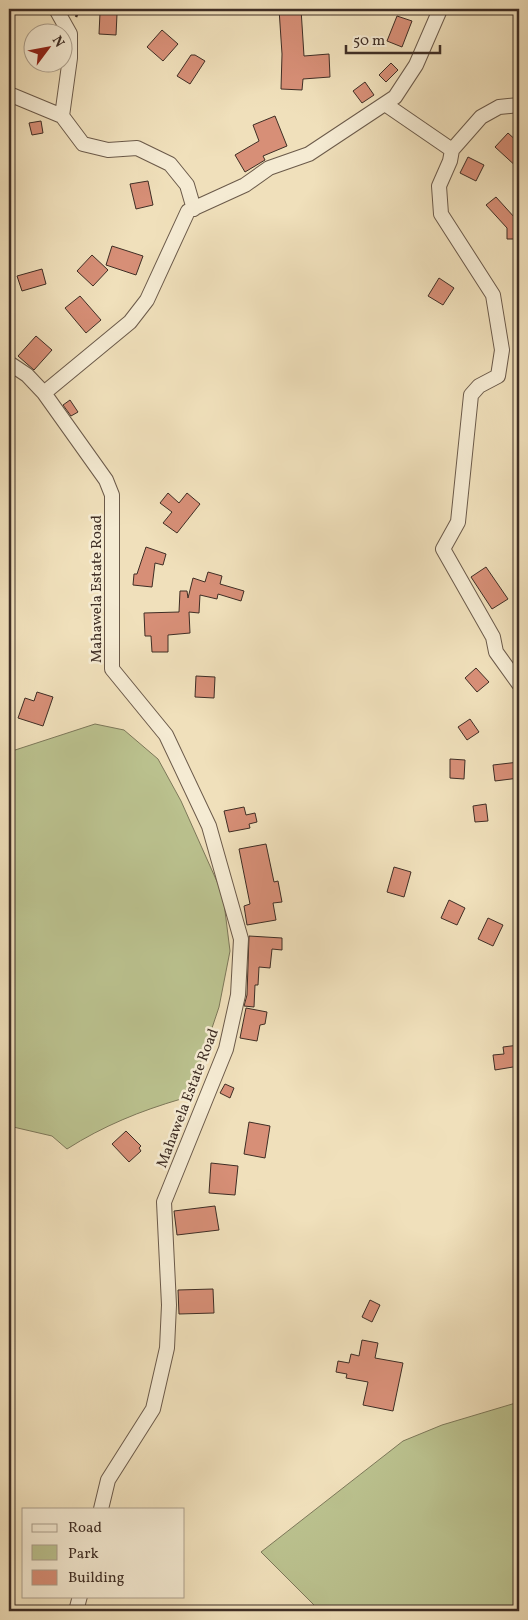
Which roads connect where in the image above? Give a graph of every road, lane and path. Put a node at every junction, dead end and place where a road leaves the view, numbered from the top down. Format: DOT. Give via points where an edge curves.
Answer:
graph roads {
  1 [pos="56,9"];
  2 [pos="439,9"];
  3 [pos="9,94"];
  4 [pos="385,104"];
  5 [pos="519,105"];
  6 [pos="62,116"];
  7 [pos="452,150"];
  8 [pos="194,209"];
  9 [pos="9,363"];
  10 [pos="44,393"];
  11 [pos="519,684"];
  12 [pos="101,1508"];
  13 [pos="79,1598"];
  14 [pos="76,1611"];
  1 -- 6 [label="street" via="70,34"];
  2 -- 4 [label="street" via="416,65 395,97"];
  3 -- 6 [label="street"];
  4 -- 7 [label="street"];
  4 -- 8 [label="street" via="309,154 269,168 245,185"];
  5 -- 7 [label="street" via="499,107 481,117"];
  6 -- 8 [label="street" via="83,144 108,150 137,148 170,164 187,185"];
  7 -- 11 [label="street" via="439,186 441,214 493,295 502,350 498,376 479,386 471,395 458,522 443,549 493,637 496,652"];
  8 -- 10 [label="street" via="188,211 146,300 130,322"];
  9 -- 10 [label="street, Mahawela Estate Road" via="27,375"];
  10 -- 12 [label="street, Mahawela Estate Road" via="106,480 112,495 112,669 166,735 209,826 241,939 238,995 226,1049 164,1202 168,1313 166,1348 153,1410 108,1480"];
  13 -- 14 [label="street"];
}
